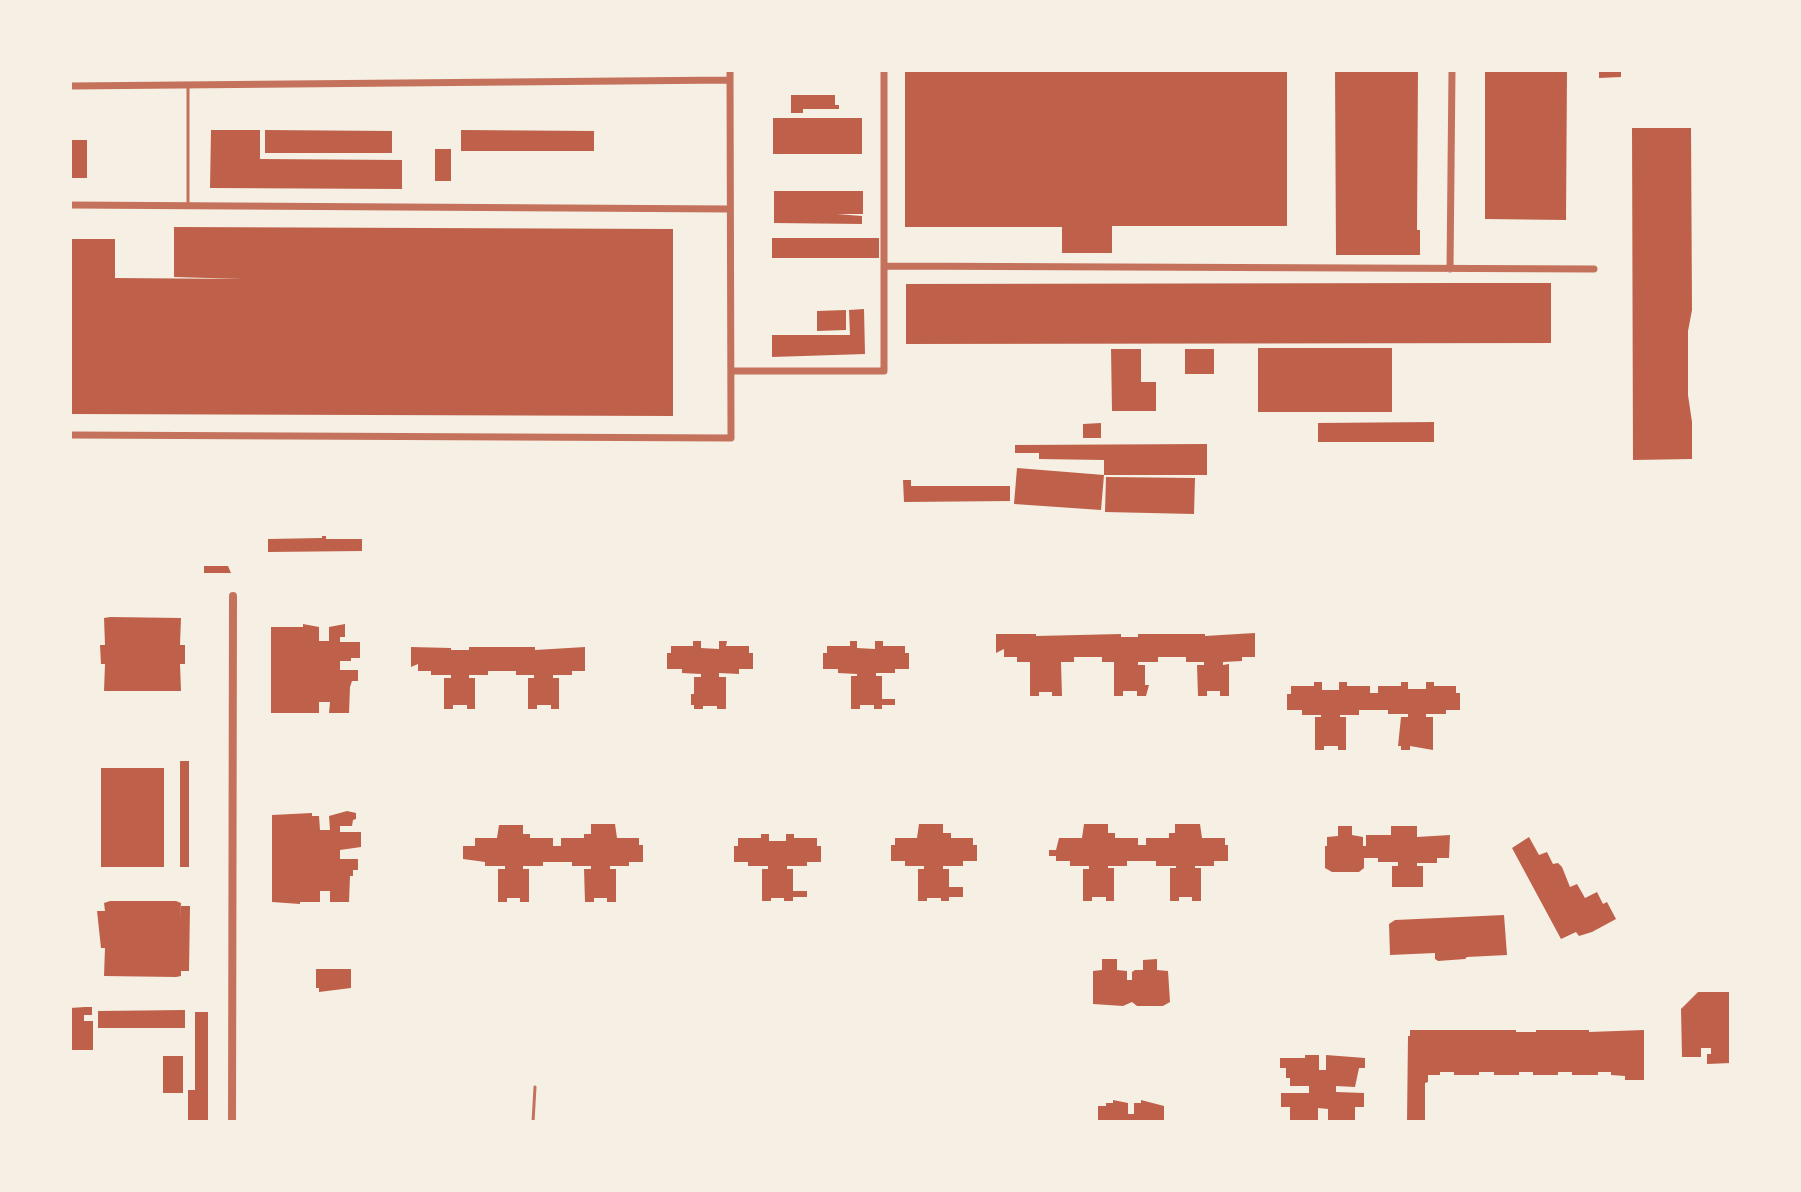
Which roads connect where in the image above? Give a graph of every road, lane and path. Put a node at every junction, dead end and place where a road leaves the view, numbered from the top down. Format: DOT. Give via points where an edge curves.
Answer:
graph roads {
  1 [pos="730,70"];
  2 [pos="884,70"];
  3 [pos="1452,70"];
  4 [pos="730,80"];
  5 [pos="188,84"];
  6 [pos="70,86"];
  7 [pos="70,205"];
  8 [pos="188,206"];
  9 [pos="730,209"];
  10 [pos="884,266"];
  11 [pos="1450,269"];
  12 [pos="1594,269"];
  13 [pos="731,371"];
  14 [pos="70,435"];
  15 [pos="233,596"];
  16 [pos="535,1087"];
  17 [pos="232,1122"];
  18 [pos="533,1122"];
  1 -- 4 [label="street"];
  2 -- 10 [label="street"];
  3 -- 11 [label="street"];
  4 -- 5 [label="street"];
  4 -- 9 [label="street"];
  5 -- 6 [label="street"];
  5 -- 8 [label="lane"];
  7 -- 8 [label="street"];
  8 -- 9 [label="street"];
  9 -- 13 [label="street"];
  10 -- 11 [label="street"];
  10 -- 13 [label="street" via="884,371"];
  11 -- 12 [label="street"];
  13 -- 14 [label="street" via="731,438"];
  15 -- 17 [label="street"];
  16 -- 18 [label="lane"];
}
